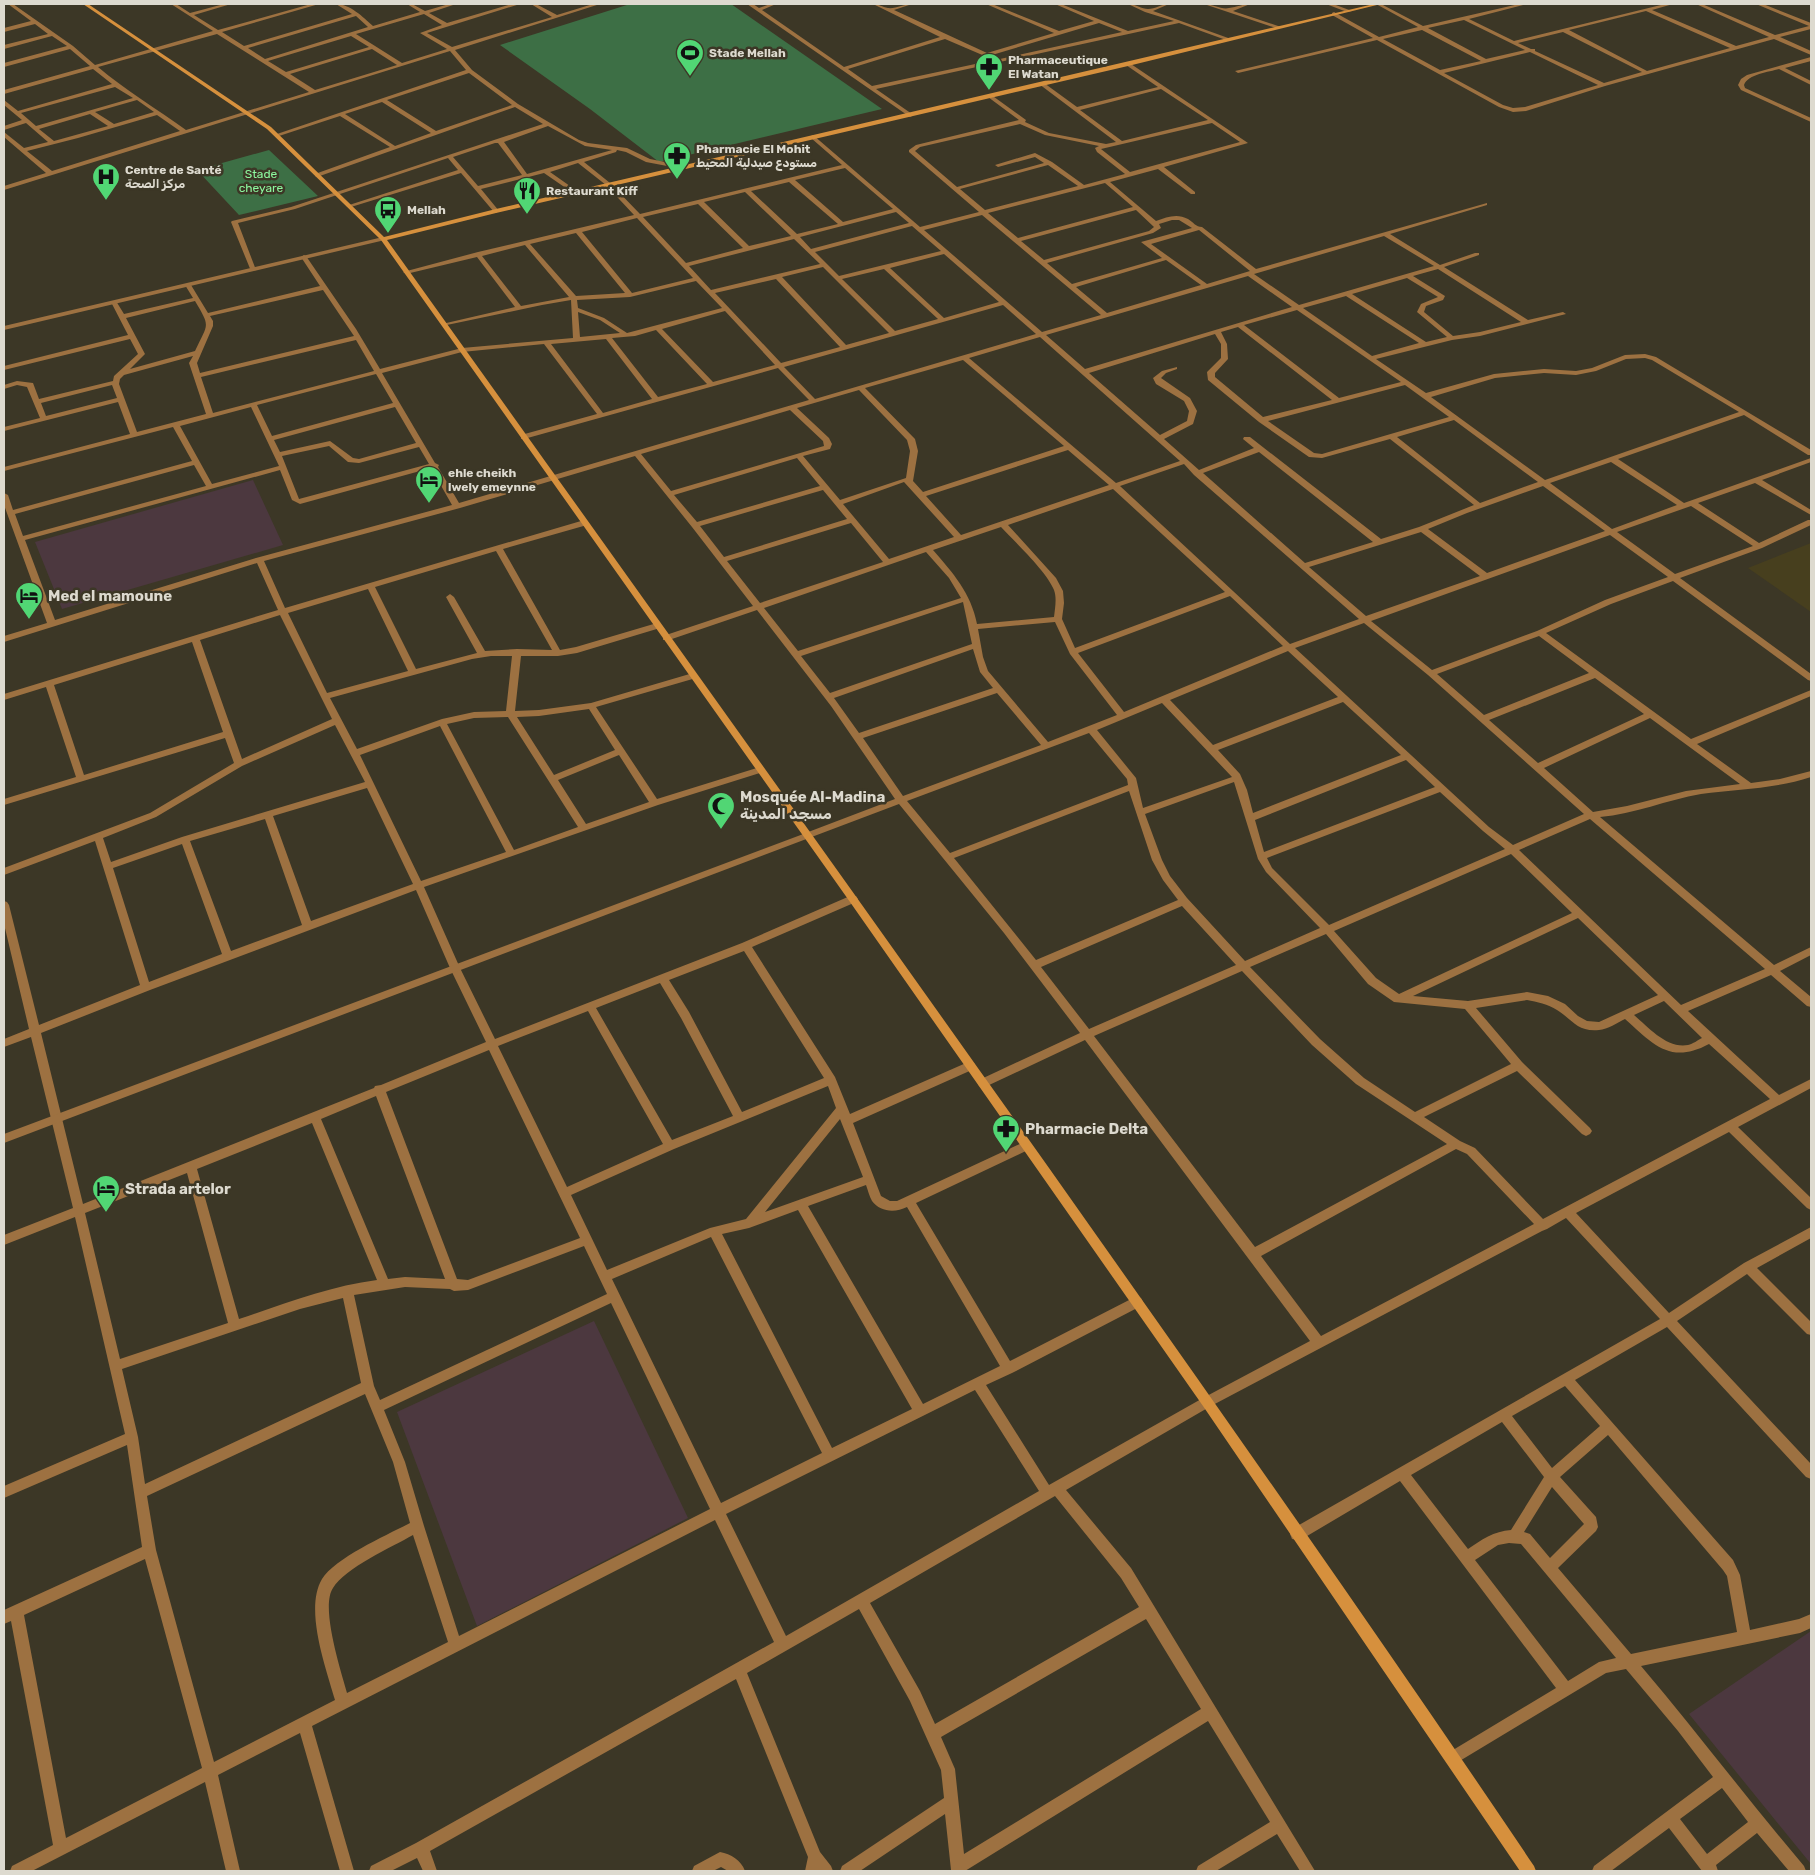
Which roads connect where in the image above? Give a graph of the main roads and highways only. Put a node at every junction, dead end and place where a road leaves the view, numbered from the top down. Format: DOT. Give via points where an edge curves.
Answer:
graph roads {
  1 [pos="85,4"];
  2 [pos="1379,4"];
  3 [pos="1368,5"];
  4 [pos="383,239"];
  5 [pos="1528,1871"];
  1 -- 4 [label="main road" via="248,112 277,135"];
  2 -- 3 [label="main road"];
  3 -- 4 [label="main road"];
  4 -- 5 [label="main road" via="1137,1302"];
}
